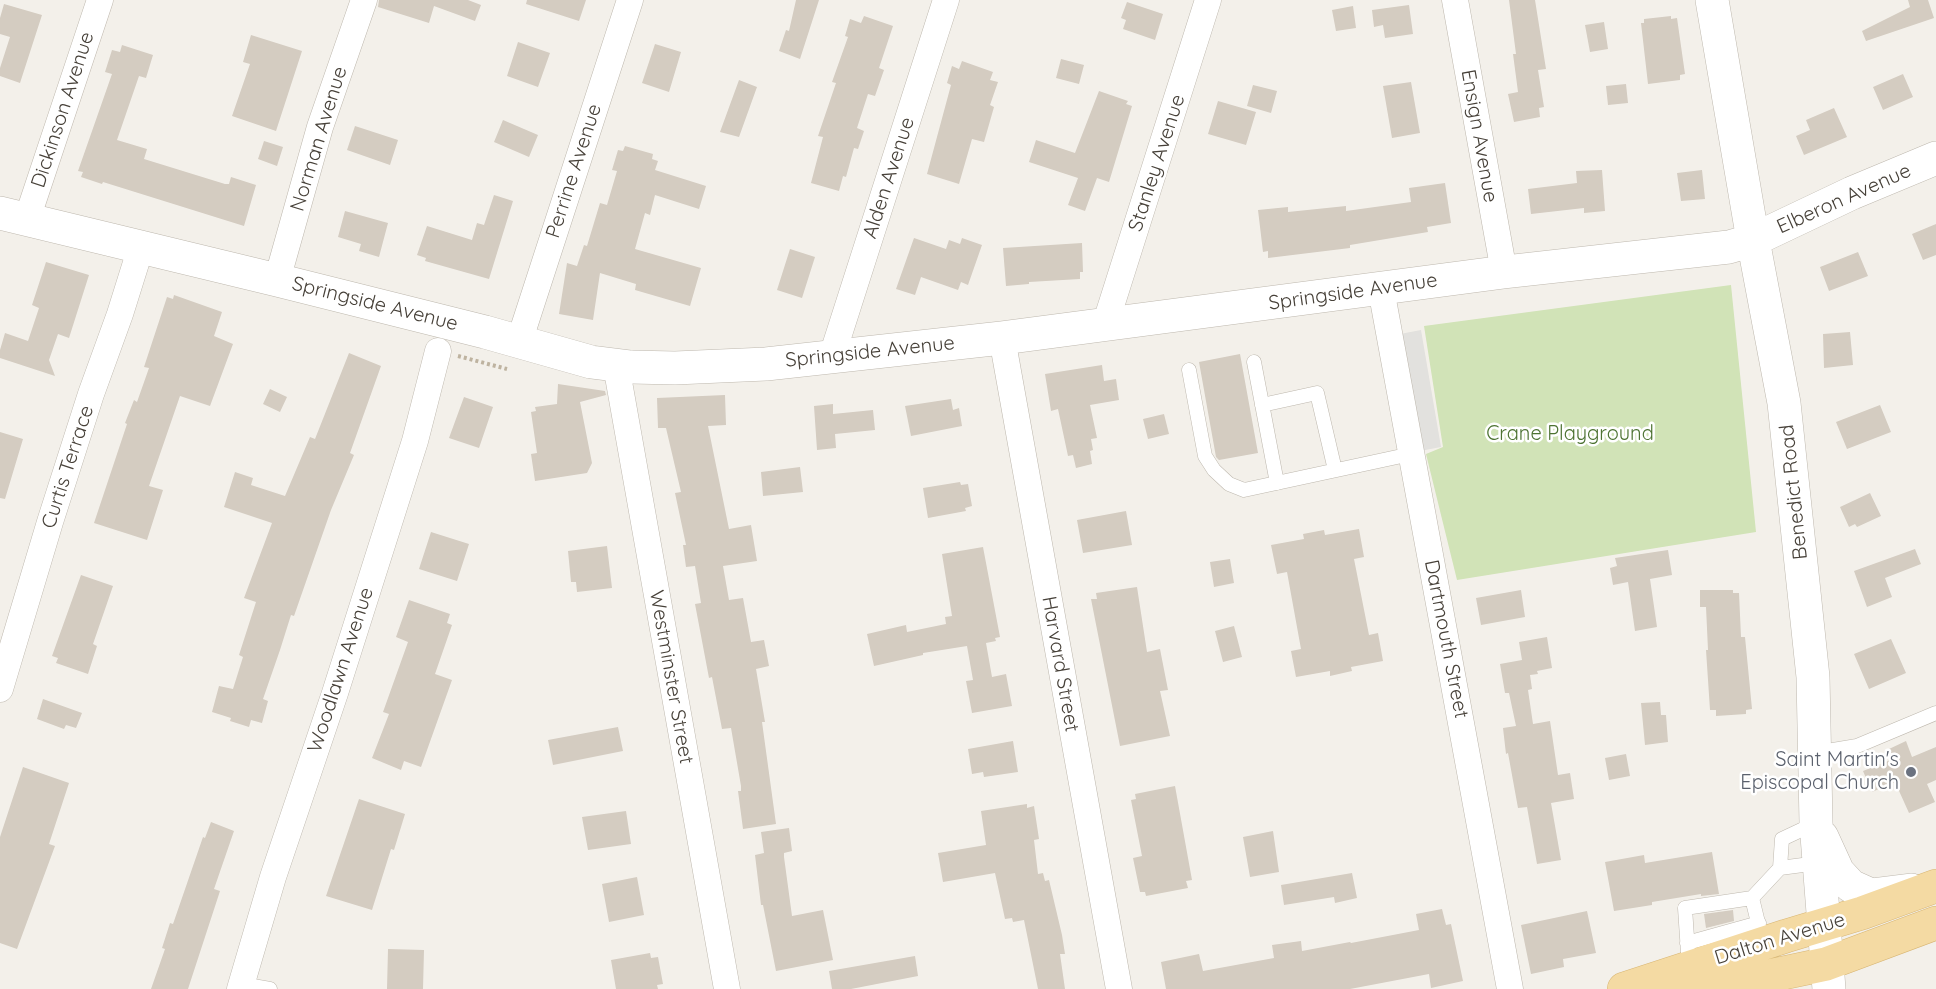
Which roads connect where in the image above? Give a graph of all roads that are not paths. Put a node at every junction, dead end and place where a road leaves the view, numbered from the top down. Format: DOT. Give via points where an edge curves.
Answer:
graph roads {
  1 [pos="100,0"];
  2 [pos="364,0"];
  3 [pos="630,0"];
  4 [pos="946,0"];
  5 [pos="1208,0"];
  6 [pos="1455,0"];
  7 [pos="1712,0"];
  8 [pos="1936,158"];
  9 [pos="13,216"];
  10 [pos="1753,240"];
  11 [pos="141,247"];
  12 [pos="1504,272"];
  13 [pos="277,280"];
  14 [pos="1381,289"];
  15 [pos="1105,326"];
  16 [pos="1002,338"];
  17 [pos="519,342"];
  18 [pos="438,351"];
  19 [pos="832,356"];
  20 [pos="1254,362"];
  21 [pos="616,365"];
  22 [pos="1189,370"];
  23 [pos="1262,405"];
  24 [pos="1411,454"];
  25 [pos="1335,470"];
  26 [pos="1277,483"];
  27 [pos="0,689"];
  28 [pos="1936,713"];
  29 [pos="1815,753"];
  30 [pos="1816,823"];
  31 [pos="1818,863"];
  32 [pos="1780,868"];
  33 [pos="1933,887"];
  34 [pos="1752,898"];
  35 [pos="1823,924"];
  36 [pos="1936,924"];
  37 [pos="1761,933"];
  38 [pos="1685,966"];
  39 [pos="1827,977"];
  40 [pos="240,987"];
  41 [pos="270,989"];
  42 [pos="727,989"];
  43 [pos="1119,989"];
  44 [pos="1510,989"];
  45 [pos="1624,989"];
  1 -- 9 [label="street, Dickinson Avenue"];
  2 -- 13 [label="street, Norman Avenue" via="320,127"];
  3 -- 17 [label="street, Perrine Avenue"];
  4 -- 19 [label="street, Alden Avenue"];
  5 -- 15 [label="street, Stanley Avenue"];
  6 -- 12 [label="street, Ensign Avenue"];
  7 -- 10 [label="street, Benedict Road"];
  8 -- 10 [label="street, Elberon Avenue"];
  9 -- 11 [label="street, Springside Avenue"];
  10 -- 12 [label="street, Springside Avenue" via="1729,247"];
  10 -- 29 [label="street, Benedict Road" via="1784,403 1813,676"];
  11 -- 13 [label="street, Springside Avenue"];
  11 -- 27 [label="street, Curtis Terrace" via="60,490"];
  12 -- 14 [label="street, Springside Avenue"];
  13 -- 17 [label="street, Springside Avenue"];
  14 -- 15 [label="street, Springside Avenue"];
  14 -- 24 [label="street, Dartmouth Street"];
  15 -- 16 [label="street, Springside Avenue"];
  16 -- 19 [label="street, Springside Avenue"];
  16 -- 43 [label="street, Harvard Street"];
  17 -- 21 [label="street, Springside Avenue"];
  18 -- 40 [label="street, Woodlawn Avenue" via="415,441"];
  19 -- 21 [label="street, Springside Avenue" via="686,368"];
  20 -- 23 [label="lane"];
  21 -- 42 [label="street, Westminster Street"];
  22 -- 26 [label="lane" via="1205,456 1214,470 1229,484 1244,489"];
  23 -- 25 [label="lane" via="1317,393"];
  23 -- 26 [label="lane"];
  24 -- 25 [label="lane"];
  24 -- 44 [label="street, Dartmouth Street"];
  25 -- 26 [label="lane"];
  28 -- 29 [label="lane" via="1857,746"];
  29 -- 30 [label="street, Benedict Road"];
  30 -- 31 [label="street, Benedict Road"];
  30 -- 32 [label="lane" via="1782,839"];
  30 -- 33 [label="street" via="1838,872 1851,886 1871,895"];
  31 -- 32 [label="lane"];
  31 -- 35 [label="street, Benedict Road"];
  32 -- 34 [label="lane"];
  33 -- 35 [label="main road, Dalton Avenue"];
  34 -- 37 [label="lane"];
  34 -- 38 [label="lane" via="1685,908"];
  35 -- 37 [label="main road, Dalton Avenue"];
  35 -- 39 [label="street, Benedict Road"];
  36 -- 39 [label="main road, Dalton Avenue"];
  37 -- 38 [label="main road, Dalton Avenue"];
  38 -- 39 [label="main road, Dalton Avenue" via="1741,982"];
  38 -- 45 [label="main road, Dalton Avenue"];
  40 -- 41 [label="lane"];
}
